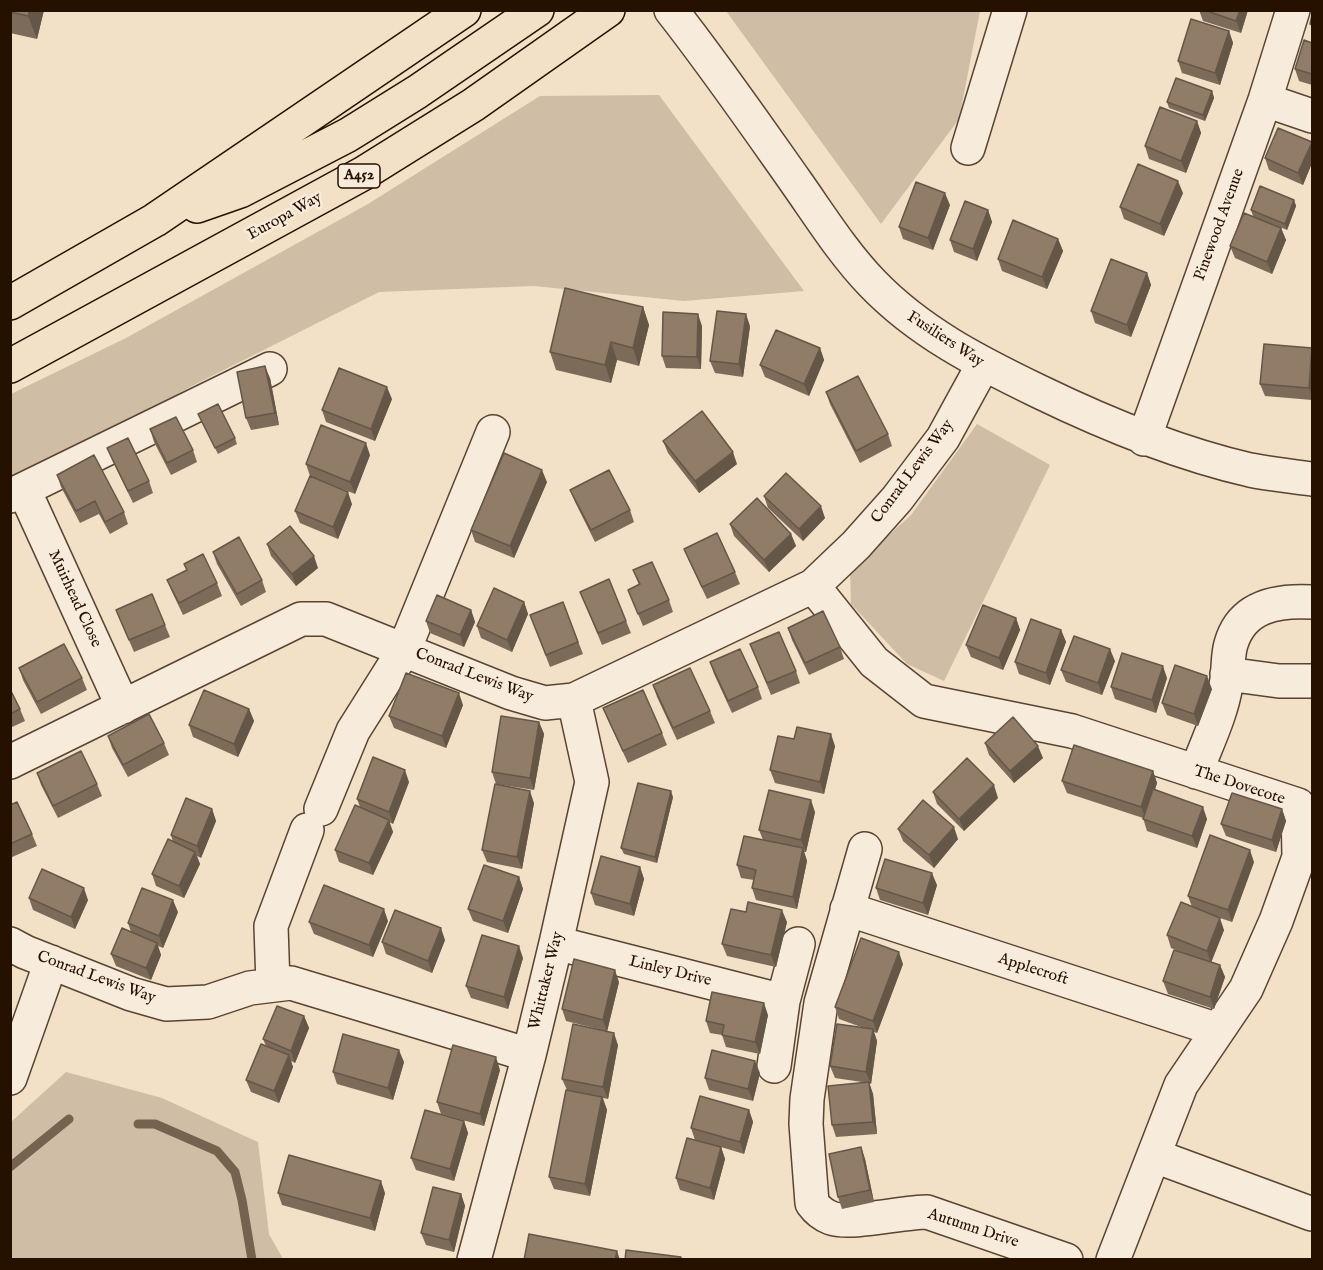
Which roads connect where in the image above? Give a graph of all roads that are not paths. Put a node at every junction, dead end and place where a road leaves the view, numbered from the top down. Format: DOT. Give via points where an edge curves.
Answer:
graph roads {
  1 [pos="464,10"];
  2 [pos="537,10"];
  3 [pos="608,10"];
  4 [pos="670,10"];
  5 [pos="1010,10"];
  6 [pos="1293,10"];
  7 [pos="1265,100"];
  8 [pos="1312,116"];
  9 [pos="968,147"];
  10 [pos="155,220"];
  11 [pos="10,303"];
  12 [pos="983,365"];
  13 [pos="10,366"];
  14 [pos="270,369"];
  15 [pos="494,432"];
  16 [pos="1144,438"];
  17 [pos="1312,479"];
  18 [pos="17,493"];
  19 [pos="813,586"];
  20 [pos="1312,602"];
  21 [pos="404,650"];
  22 [pos="1227,674"];
  23 [pos="1312,681"];
  24 [pos="574,700"];
  25 [pos="123,707"];
  26 [pos="10,762"];
  27 [pos="1196,772"];
  28 [pos="1305,802"];
  29 [pos="865,849"];
  30 [pos="847,909"];
  31 [pos="556,943"];
  32 [pos="798,944"];
  33 [pos="10,945"];
  34 [pos="51,962"];
  35 [pos="273,985"];
  36 [pos="783,1001"];
  37 [pos="1218,1030"];
  38 [pos="529,1055"];
  39 [pos="774,1066"];
  40 [pos="10,1078"];
  41 [pos="1155,1156"];
  42 [pos="1312,1214"];
  43 [pos="474,1260"];
  44 [pos="1066,1260"];
  45 [pos="1113,1260"];
  1 -- 10 [label="highway"];
  2 -- 10 [label="highway" via="348,135 240,191"];
  3 -- 13 [label="highway, Europa Way / A452" via="473,105 364,173"];
  4 -- 12 [label="street, Fusiliers Way" via="872,283 907,316"];
  5 -- 9 [label="street"];
  6 -- 7 [label="street, Pinewood Avenue"];
  7 -- 8 [label="street"];
  7 -- 16 [label="street, Pinewood Avenue"];
  10 -- 11 [label="highway"];
  12 -- 16 [label="street, Fusiliers Way"];
  12 -- 19 [label="street, Conrad Lewis Way" via="943,438 897,499"];
  14 -- 18 [label="street"];
  15 -- 21 [label="street"];
  16 -- 17 [label="street, Fusiliers Way" via="1251,470"];
  18 -- 25 [label="street, Muirhead Close"];
  19 -- 24 [label="street, Conrad Lewis Way"];
  19 -- 27 [label="street, The Dovecote" via="874,662 924,701 1072,731"];
  20 -- 22 [label="street" via="1290,601 1256,610 1239,624 1230,645"];
  21 -- 24 [label="street, Conrad Lewis Way" via="545,703"];
  21 -- 25 [label="street, Conrad Lewis Way" via="326,619 301,619"];
  21 -- 35 [label="street" via="353,731 271,926"];
  22 -- 23 [label="street"];
  22 -- 27 [label="street" via="1217,718"];
  24 -- 31 [label="street, Whittaker Way" via="592,782"];
  25 -- 26 [label="street, Conrad Lewis Way"];
  27 -- 28 [label="street, The Dovecote"];
  28 -- 37 [label="street, The Dovecote" via="1299,857 1276,921 1246,989"];
  29 -- 30 [label="street"];
  30 -- 37 [label="street, Applecroft"];
  30 -- 44 [label="street, Autumn Drive" via="821,1003 807,1099 812,1203 831,1218 845,1220 927,1212"];
  31 -- 36 [label="street, Linley Drive"];
  31 -- 38 [label="street, Whittaker Way"];
  32 -- 36 [label="street"];
  33 -- 34 [label="street, Conrad Lewis Way"];
  34 -- 35 [label="street, Conrad Lewis Way" via="166,1004 208,1002"];
  34 -- 40 [label="street"];
  35 -- 38 [label="street, Conrad Lewis Way" via="291,982"];
  36 -- 39 [label="street"];
  37 -- 41 [label="street, The Dovecote" via="1181,1085"];
  38 -- 43 [label="street, Whittaker Way"];
  41 -- 42 [label="street"];
  41 -- 45 [label="street, The Dovecote"];
}
